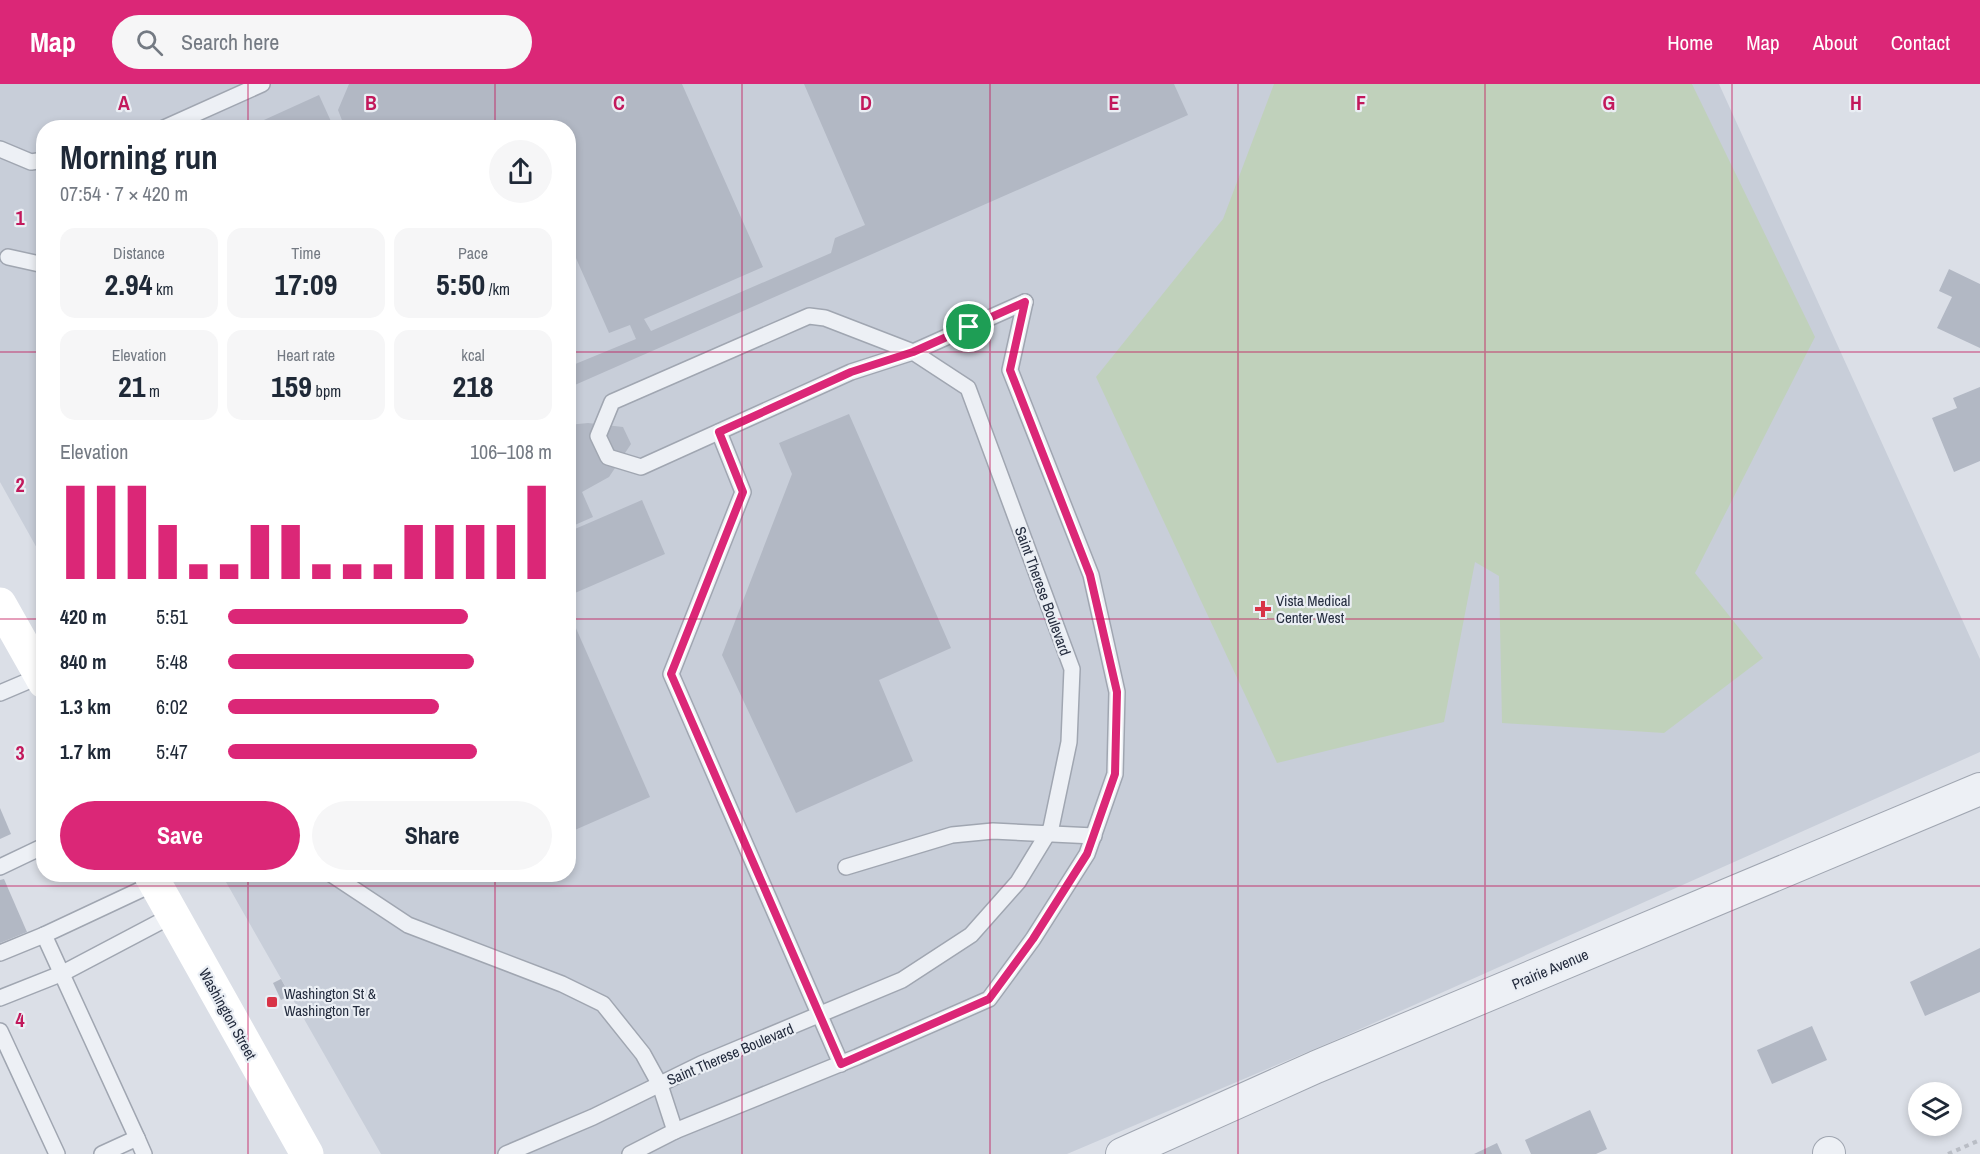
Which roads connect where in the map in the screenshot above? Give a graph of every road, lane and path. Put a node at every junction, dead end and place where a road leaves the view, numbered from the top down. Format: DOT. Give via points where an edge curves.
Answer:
graph roads {
  1 [pos="262,84"];
  2 [pos="236,89"];
  3 [pos="179,120"];
  4 [pos="0,149"];
  5 [pos="36,161"];
  6 [pos="8,257"];
  7 [pos="36,263"];
  8 [pos="913,352"];
  9 [pos="719,432"];
  10 [pos="0,604"];
  11 [pos="36,668"];
  12 [pos="36,681"];
  13 [pos="0,693"];
  14 [pos="1980,789"];
  15 [pos="1048,833"];
  16 [pos="1094,836"];
  17 [pos="36,850"];
  18 [pos="0,867"];
  19 [pos="846,867"];
  20 [pos="146,882"];
  21 [pos="154,882"];
  22 [pos="343,882"];
  23 [pos="173,915"];
  24 [pos="44,935"];
  25 [pos="0,953"];
  26 [pos="63,974"];
  27 [pos="0,998"];
  28 [pos="819,1016"];
  29 [pos="0,1031"];
  30 [pos="841,1064"];
  31 [pos="660,1085"];
  32 [pos="675,1131"];
  33 [pos="137,1138"];
  34 [pos="1980,1140"];
  35 [pos="1962,1148"];
  36 [pos="57,1154"];
  37 [pos="102,1154"];
  38 [pos="144,1154"];
  39 [pos="307,1154"];
  40 [pos="506,1154"];
  41 [pos="630,1154"];
  42 [pos="1122,1154"];
  43 [pos="1948,1154"];
  44 [pos="1965,1154"];
  1 -- 2 [label="lane"];
  2 -- 3 [label="lane"];
  4 -- 5 [label="lane"];
  6 -- 7 [label="lane"];
  8 -- 9 [label="lane, Saint Therese Boulevard" via="851,372"];
  8 -- 9 [label="lane, Saint Therese Boulevard" via="825,318 809,316 612,402 598,436 609,458 641,467"];
  8 -- 15 [label="lane, Saint Therese Boulevard" via="968,388 1072,669 1069,742"];
  8 -- 16 [label="lane, Saint Therese Boulevard" via="1025,302 1010,370 1090,575 1117,692 1115,774"];
  9 -- 28 [label="lane" via="743,492 671,674"];
  10 -- 11 [label="main road"];
  12 -- 13 [label="lane"];
  14 -- 42 [label="street, Prairie Avenue" via="1316,1067"];
  15 -- 16 [label="lane"];
  15 -- 19 [label="lane" via="993,831 952,835"];
  15 -- 28 [label="lane, Saint Therese Boulevard" via="1018,882 971,935 902,980"];
  16 -- 30 [label="lane" via="1081,864 1033,939 989,999"];
  17 -- 18 [label="lane"];
  20 -- 24 [label="lane"];
  21 -- 23 [label="main road, Washington Street"];
  22 -- 31 [label="lane" via="408,925 562,984 603,1004 643,1054"];
  23 -- 26 [label="lane"];
  23 -- 39 [label="main road, Washington Street"];
  24 -- 25 [label="lane"];
  24 -- 26 [label="lane"];
  26 -- 27 [label="lane"];
  26 -- 33 [label="lane"];
  28 -- 30 [label="lane"];
  28 -- 31 [label="lane, Saint Therese Boulevard" via="700,1064"];
  29 -- 36 [label="lane"];
  30 -- 32 [label="lane"];
  31 -- 32 [label="lane"];
  31 -- 40 [label="lane, Saint Therese Boulevard"];
  32 -- 41 [label="lane"];
  33 -- 37 [label="lane"];
  33 -- 38 [label="lane"];
  34 -- 35 [label="path"];
  35 -- 43 [label="path"];
  35 -- 44 [label="path"];
}
